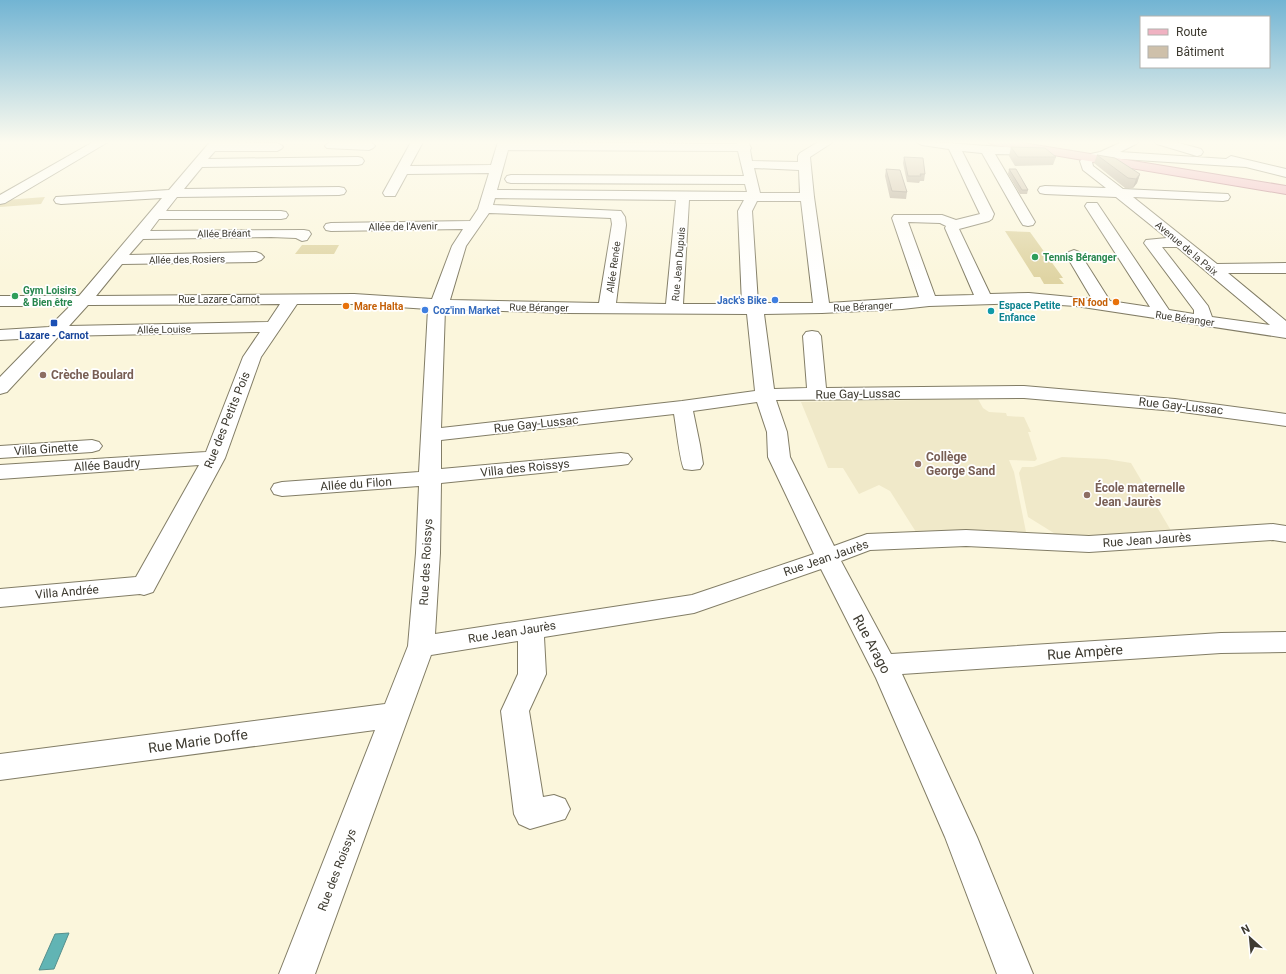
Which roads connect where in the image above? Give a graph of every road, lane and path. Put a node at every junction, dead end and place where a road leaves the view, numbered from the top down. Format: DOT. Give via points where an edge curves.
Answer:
graph roads {
  1 [pos="22,187"];
  2 [pos="179,187"];
  3 [pos="393,187"];
  4 [pos="492,187"];
  5 [pos="752,187"];
  6 [pos="806,187"];
  7 [pos="974,187"];
  8 [pos="1011,187"];
  9 [pos="1114,187"];
  10 [pos="1272,187"];
  11 [pos="1045,190"];
  12 [pos="1286,190"];
  13 [pos="339,191"];
  14 [pos="174,193"];
  15 [pos="390,193"];
  16 [pos="1120,193"];
  17 [pos="490,194"];
  18 [pos="683,196"];
  19 [pos="753,197"];
  20 [pos="807,197"];
  21 [pos="1223,197"];
  22 [pos="0,200"];
  23 [pos="61,200"];
  24 [pos="1092,206"];
  25 [pos="485,209"];
  26 [pos="156,215"];
  27 [pos="281,215"];
  28 [pos="1028,222"];
  29 [pos="474,225"];
  30 [pos="955,225"];
  31 [pos="331,227"];
  32 [pos="139,235"];
  33 [pos="302,237"];
  34 [pos="1181,242"];
  35 [pos="1074,255"];
  36 [pos="256,257"];
  37 [pos="118,260"];
  38 [pos="1286,268"];
  39 [pos="1213,269"];
  40 [pos="292,299"];
  41 [pos="85,300"];
  42 [pos="985,300"];
  43 [pos="0,301"];
  44 [pos="929,301"];
  45 [pos="437,304"];
  46 [pos="1105,306"];
  47 [pos="607,308"];
  48 [pos="822,308"];
  49 [pos="674,309"];
  50 [pos="755,309"];
  51 [pos="1163,314"];
  52 [pos="1204,320"];
  53 [pos="273,327"];
  54 [pos="54,331"];
  55 [pos="1286,331"];
  56 [pos="0,335"];
  57 [pos="812,336"];
  58 [pos="3,382"];
  59 [pos="817,394"];
  60 [pos="765,396"];
  61 [pos="682,408"];
  62 [pos="1286,420"];
  63 [pos="431,436"];
  64 [pos="92,446"];
  65 [pos="0,452"];
  66 [pos="214,458"];
  67 [pos="621,459"];
  68 [pos="692,464"];
  69 [pos="0,472"];
  70 [pos="430,479"];
  71 [pos="282,489"];
  72 [pos="1286,534"];
  73 [pos="828,557"];
  74 [pos="139,586"];
  75 [pos="0,598"];
  76 [pos="531,629"];
  77 [pos="1286,642"];
  78 [pos="421,646"];
  79 [pos="883,665"];
  80 [pos="395,715"];
  81 [pos="0,767"];
  82 [pos="554,809"];
  83 [pos="297,974"];
  84 [pos="1015,974"];
  1 -- 22 [label="street"];
  2 -- 14 [label="street"];
  3 -- 15 [label="street"];
  4 -- 17 [label="street, Rue des Roissys"];
  5 -- 19 [label="street"];
  6 -- 20 [label="street"];
  7 -- 30 [label="street" via="987,216"];
  8 -- 28 [label="street"];
  9 -- 16 [label="street, Avenue de la Paix"];
  10 -- 12 [label="main road"];
  11 -- 16 [label="street"];
  13 -- 14 [label="street"];
  14 -- 23 [label="street"];
  14 -- 26 [label="street"];
  16 -- 21 [label="street"];
  16 -- 34 [label="street, Avenue de la Paix"];
  17 -- 18 [label="street"];
  17 -- 25 [label="street, Rue des Roissys"];
  18 -- 19 [label="street"];
  18 -- 49 [label="street, Rue Jean Dupuis"];
  19 -- 20 [label="street"];
  19 -- 50 [label="street, Rue Arago" via="745,212 750,305"];
  20 -- 48 [label="street"];
  24 -- 51 [label="street"];
  25 -- 29 [label="street, Rue des Roissys"];
  25 -- 47 [label="street, Allée Renée" via="616,214 619,225"];
  26 -- 27 [label="street"];
  26 -- 32 [label="street"];
  29 -- 31 [label="street, Allée de l'Avenir"];
  29 -- 45 [label="street, Rue des Roissys" via="459,246 444,292"];
  30 -- 42 [label="street" via="952,228"];
  30 -- 44 [label="street" via="942,219 899,218"];
  32 -- 33 [label="street, Allée Bréant" via="270,233 304,234"];
  32 -- 37 [label="street"];
  34 -- 39 [label="street, Avenue de la Paix"];
  34 -- 52 [label="street" via="1151,243 1202,310"];
  35 -- 46 [label="street"];
  36 -- 37 [label="street, Allée des Rosiers"];
  37 -- 41 [label="street"];
  38 -- 39 [label="street"];
  39 -- 55 [label="street, Avenue de la Paix"];
  40 -- 41 [label="street, Rue Lazare Carnot"];
  40 -- 45 [label="street, Rue Lazare Carnot" via="354,299"];
  40 -- 53 [label="street, Rue des Petits Pois"];
  41 -- 43 [label="street, Rue Lazare Carnot"];
  41 -- 54 [label="street"];
  42 -- 44 [label="street, Rue Béranger"];
  42 -- 46 [label="street, Rue Béranger" via="1029,298"];
  44 -- 48 [label="street, Rue Béranger"];
  45 -- 47 [label="street, Rue Béranger"];
  45 -- 63 [label="street, Rue des Roissys"];
  46 -- 51 [label="street, Rue Béranger"];
  47 -- 49 [label="street, Rue Béranger"];
  48 -- 50 [label="street, Rue Béranger"];
  49 -- 50 [label="street, Rue Béranger"];
  50 -- 60 [label="street, Rue Arago"];
  51 -- 52 [label="street, Rue Béranger"];
  52 -- 55 [label="street, Rue Béranger"];
  53 -- 54 [label="street, Allée Louise"];
  53 -- 66 [label="street, Rue des Petits Pois" via="252,357"];
  54 -- 56 [label="street, Allée Louise"];
  54 -- 58 [label="street"];
  57 -- 59 [label="street"];
  59 -- 60 [label="street, Rue Gay-Lussac"];
  59 -- 62 [label="street, Rue Gay-Lussac" via="1024,392 1174,405"];
  60 -- 61 [label="street, Rue Gay-Lussac"];
  60 -- 73 [label="street, Rue Arago" via="777,432 779,457"];
  61 -- 63 [label="street, Rue Gay-Lussac"];
  61 -- 68 [label="street"];
  63 -- 70 [label="street, Rue des Roissys"];
  64 -- 65 [label="street, Villa Ginette"];
  66 -- 69 [label="street, Allée Baudry"];
  66 -- 74 [label="street, Rue des Petits Pois"];
  67 -- 70 [label="street, Villa des Roissys"];
  70 -- 71 [label="street, Allée du Filon"];
  70 -- 78 [label="street, Rue des Roissys"];
  72 -- 73 [label="street, Rue Jean Jaurès" via="1274,532 1089,544 966,538 877,541"];
  73 -- 76 [label="street, Rue Jean Jaurès" via="694,604"];
  73 -- 79 [label="street, Rue Arago"];
  74 -- 75 [label="street, Villa Andrée"];
  76 -- 78 [label="street, Rue Jean Jaurès"];
  76 -- 82 [label="street" via="532,674 515,712 530,814"];
  77 -- 79 [label="street, Rue Ampère" via="1221,643"];
  78 -- 80 [label="street, Rue des Roissys"];
  79 -- 84 [label="street, Rue Arago" via="946,802"];
  80 -- 81 [label="street, Rue Marie Doffe"];
  80 -- 83 [label="street, Rue des Roissys"];
}
